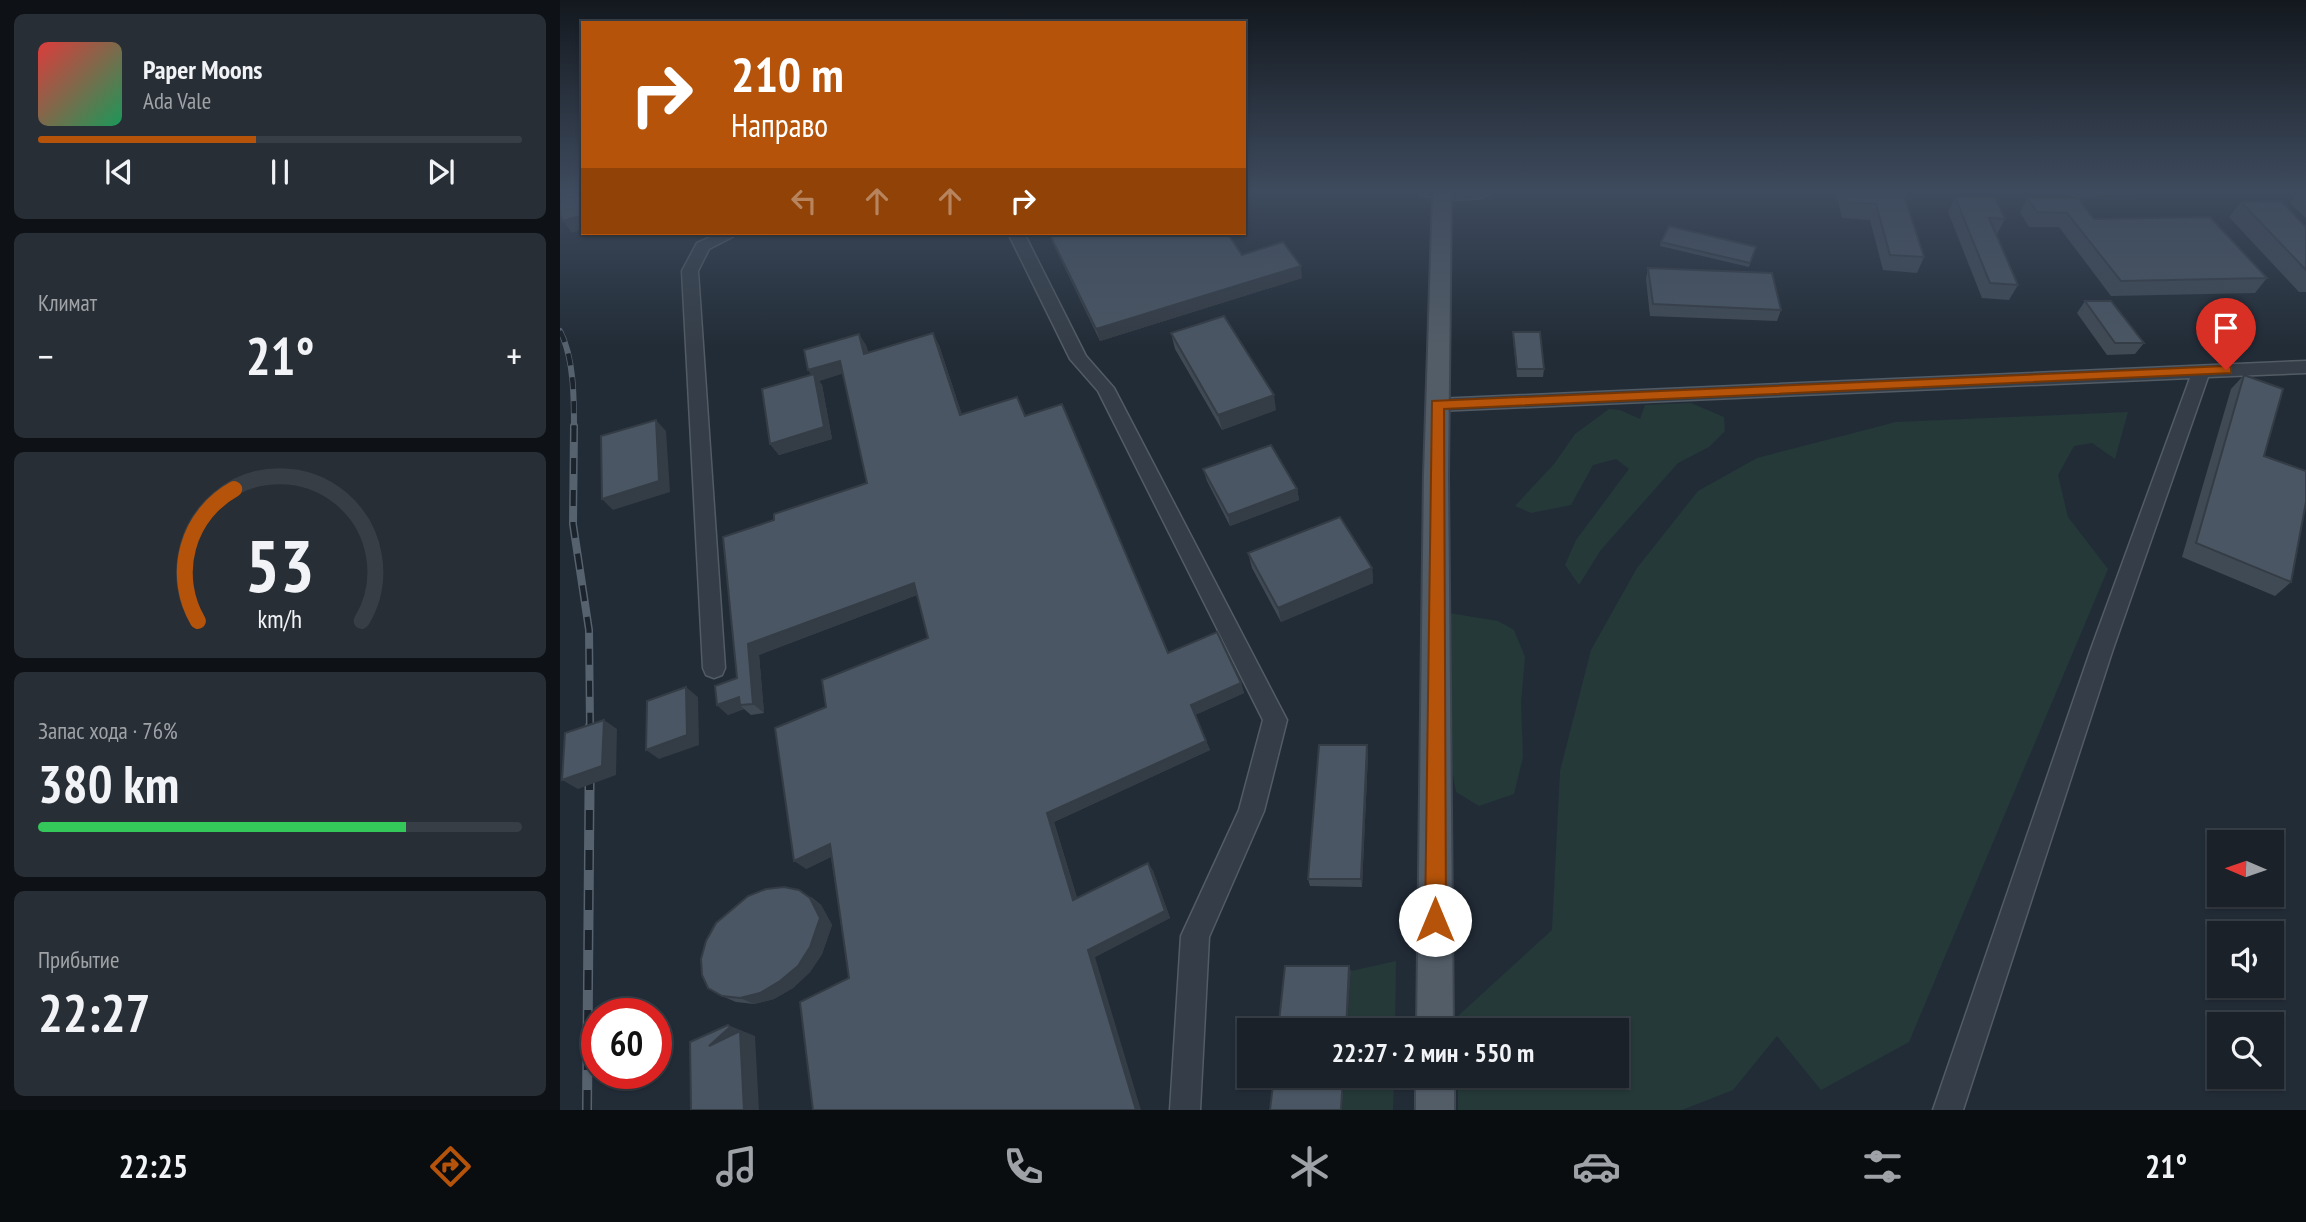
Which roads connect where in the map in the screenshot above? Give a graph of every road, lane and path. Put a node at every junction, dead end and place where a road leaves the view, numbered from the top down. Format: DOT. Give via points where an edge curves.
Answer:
graph roads {
  1 [pos="708,244"];
  2 [pos="1021,244"];
  3 [pos="1440,244"];
  4 [pos="2306,367"];
  5 [pos="2201,371"];
  6 [pos="1437,405"];
  7 [pos="714,668"];
  8 [pos="1435,1018"];
  9 [pos="1435,1088"];
  10 [pos="1185,1110"];
  11 [pos="1435,1110"];
  12 [pos="1948,1110"];
  1 -- 7 [label="street" via="690,271"];
  2 -- 10 [label="street" via="1079,359 1105,388 1275,720 1251,811 1195,936"];
  3 -- 6 [label="main road"];
  4 -- 5 [label="street"];
  5 -- 6 [label="street"];
  5 -- 12 [label="street" via="2102,649"];
  6 -- 8 [label="main road"];
  9 -- 11 [label="main road"];
}
